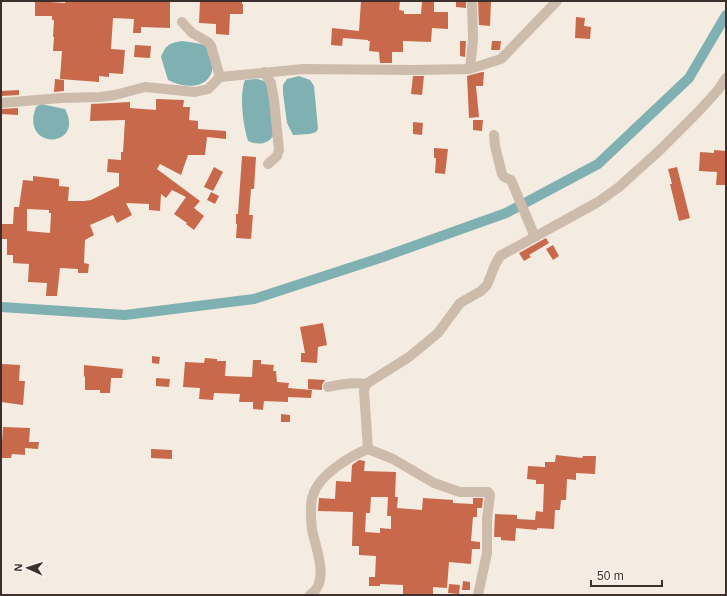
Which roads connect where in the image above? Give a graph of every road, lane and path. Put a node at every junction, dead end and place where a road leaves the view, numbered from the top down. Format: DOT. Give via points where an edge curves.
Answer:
graph roads {
  1 [pos="472,1"];
  2 [pos="558,1"];
  3 [pos="182,22"];
  4 [pos="470,69"];
  5 [pos="264,72"];
  6 [pos="220,77"];
  7 [pos="726,78"];
  8 [pos="1,103"];
  9 [pos="494,135"];
  10 [pos="268,164"];
  11 [pos="534,235"];
  12 [pos="366,384"];
  13 [pos="328,387"];
  14 [pos="368,449"];
  15 [pos="310,595"];
  16 [pos="478,595"];
  1 -- 4 [label="street" via="473,40"];
  2 -- 4 [label="street" via="501,59"];
  3 -- 6 [label="street" via="192,33 211,46"];
  4 -- 5 [label="street" via="303,69"];
  5 -- 6 [label="street"];
  5 -- 10 [label="street" via="271,83 279,150 277,156"];
  6 -- 8 [label="street" via="208,89 195,92 145,87 100,97"];
  7 -- 11 [label="street" via="690,120 619,187 598,202"];
  9 -- 11 [label="street" via="502,174 514,184"];
  11 -- 12 [label="street" via="500,256 487,285 460,303 430,341"];
  12 -- 13 [label="street"];
  12 -- 14 [label="street" via="364,391"];
  14 -- 15 [label="street" via="337,466 312,494 312,529 320,558 320,569 319,584"];
  14 -- 16 [label="street" via="393,459 434,483 460,492 488,492 490,495 487,554"];
}
